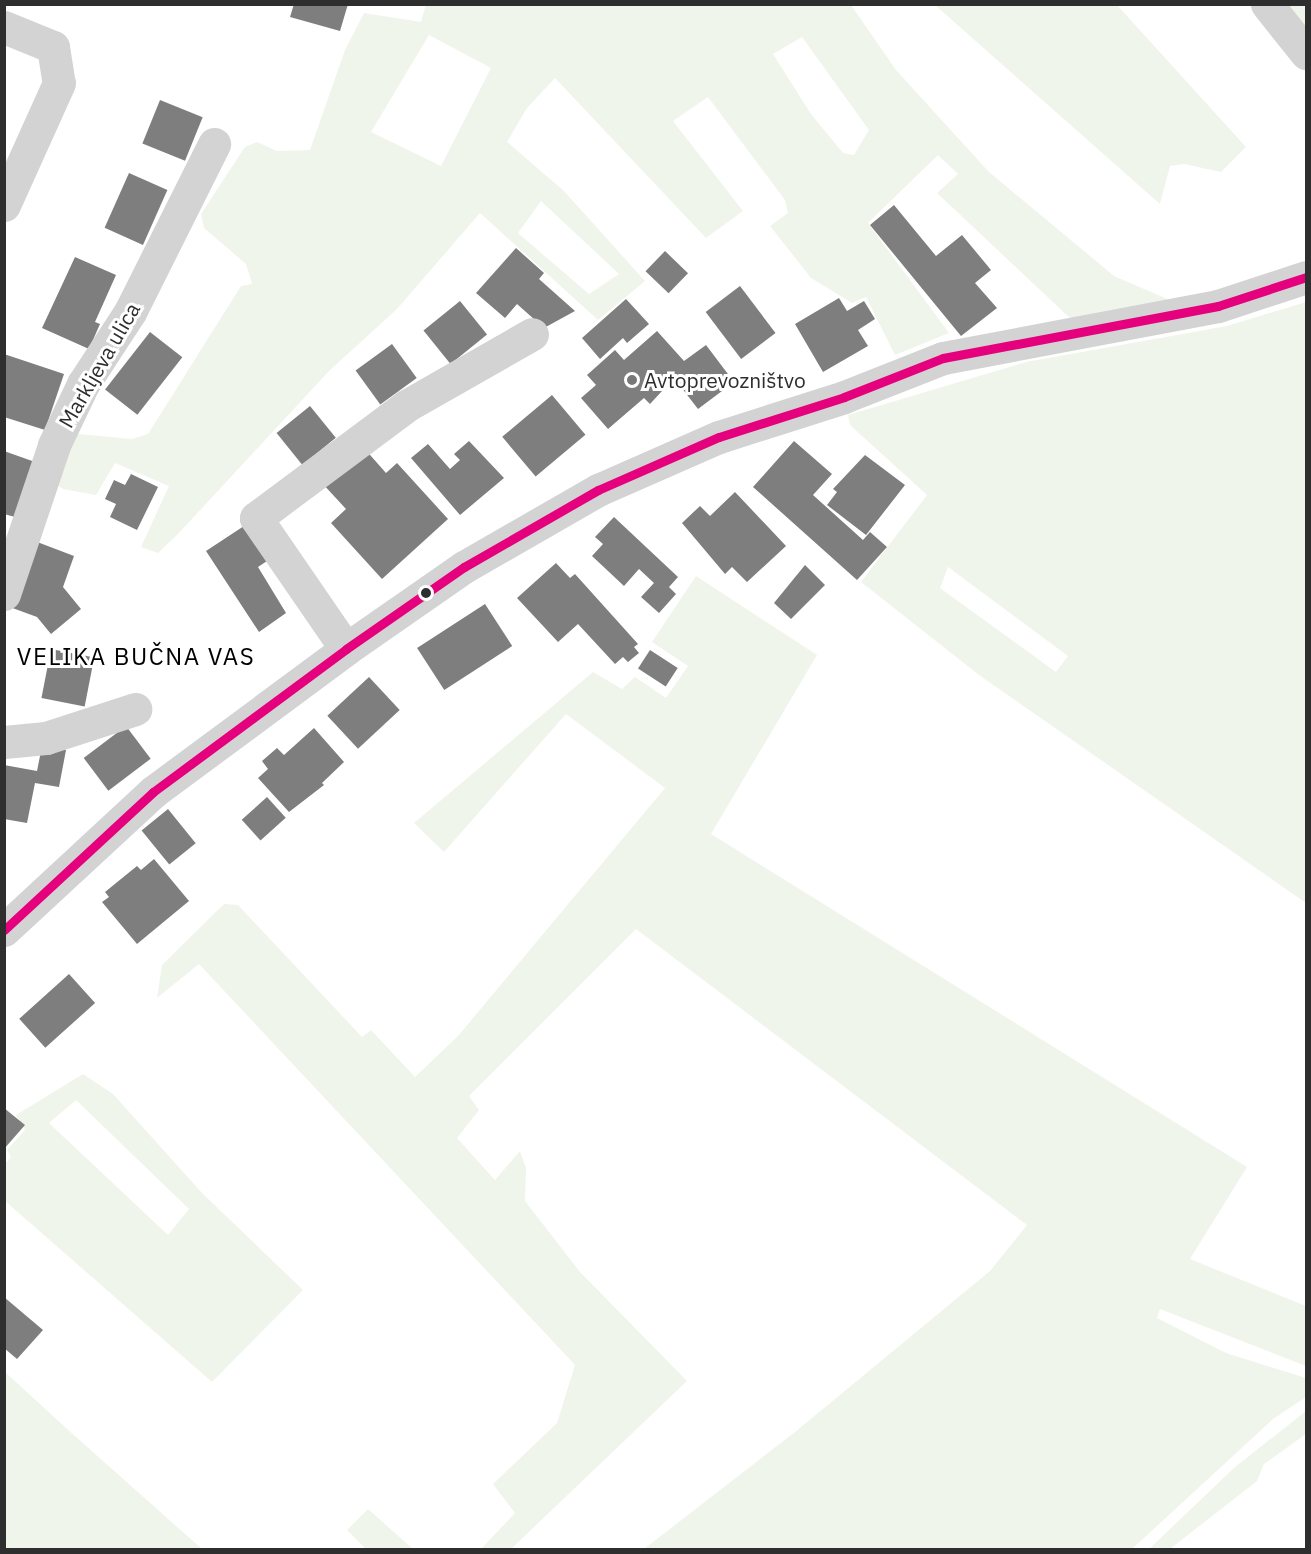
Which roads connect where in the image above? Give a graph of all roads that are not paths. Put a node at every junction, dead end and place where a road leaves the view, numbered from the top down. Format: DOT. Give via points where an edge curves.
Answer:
graph roads {
  1 [pos="1267,4"];
  2 [pos="4,27"];
  3 [pos="1306,53"];
  4 [pos="214,144"];
  5 [pos="4,205"];
  6 [pos="1306,277"];
  7 [pos="532,334"];
  8 [pos="4,594"];
  9 [pos="346,649"];
  10 [pos="135,709"];
  11 [pos="4,742"];
  12 [pos="4,930"];
  1 -- 3 [label="street"];
  2 -- 5 [label="street" via="53,47 59,83"];
  4 -- 8 [label="street, Markljeva ulica" via="130,312 83,384 54,445"];
  6 -- 9 [label="street" via="1218,306 943,358 844,397 719,437 598,490 464,567"];
  7 -- 9 [label="street" via="406,406 256,518"];
  9 -- 12 [label="street" via="153,792"];
  10 -- 11 [label="street" via="46,738"];
}
